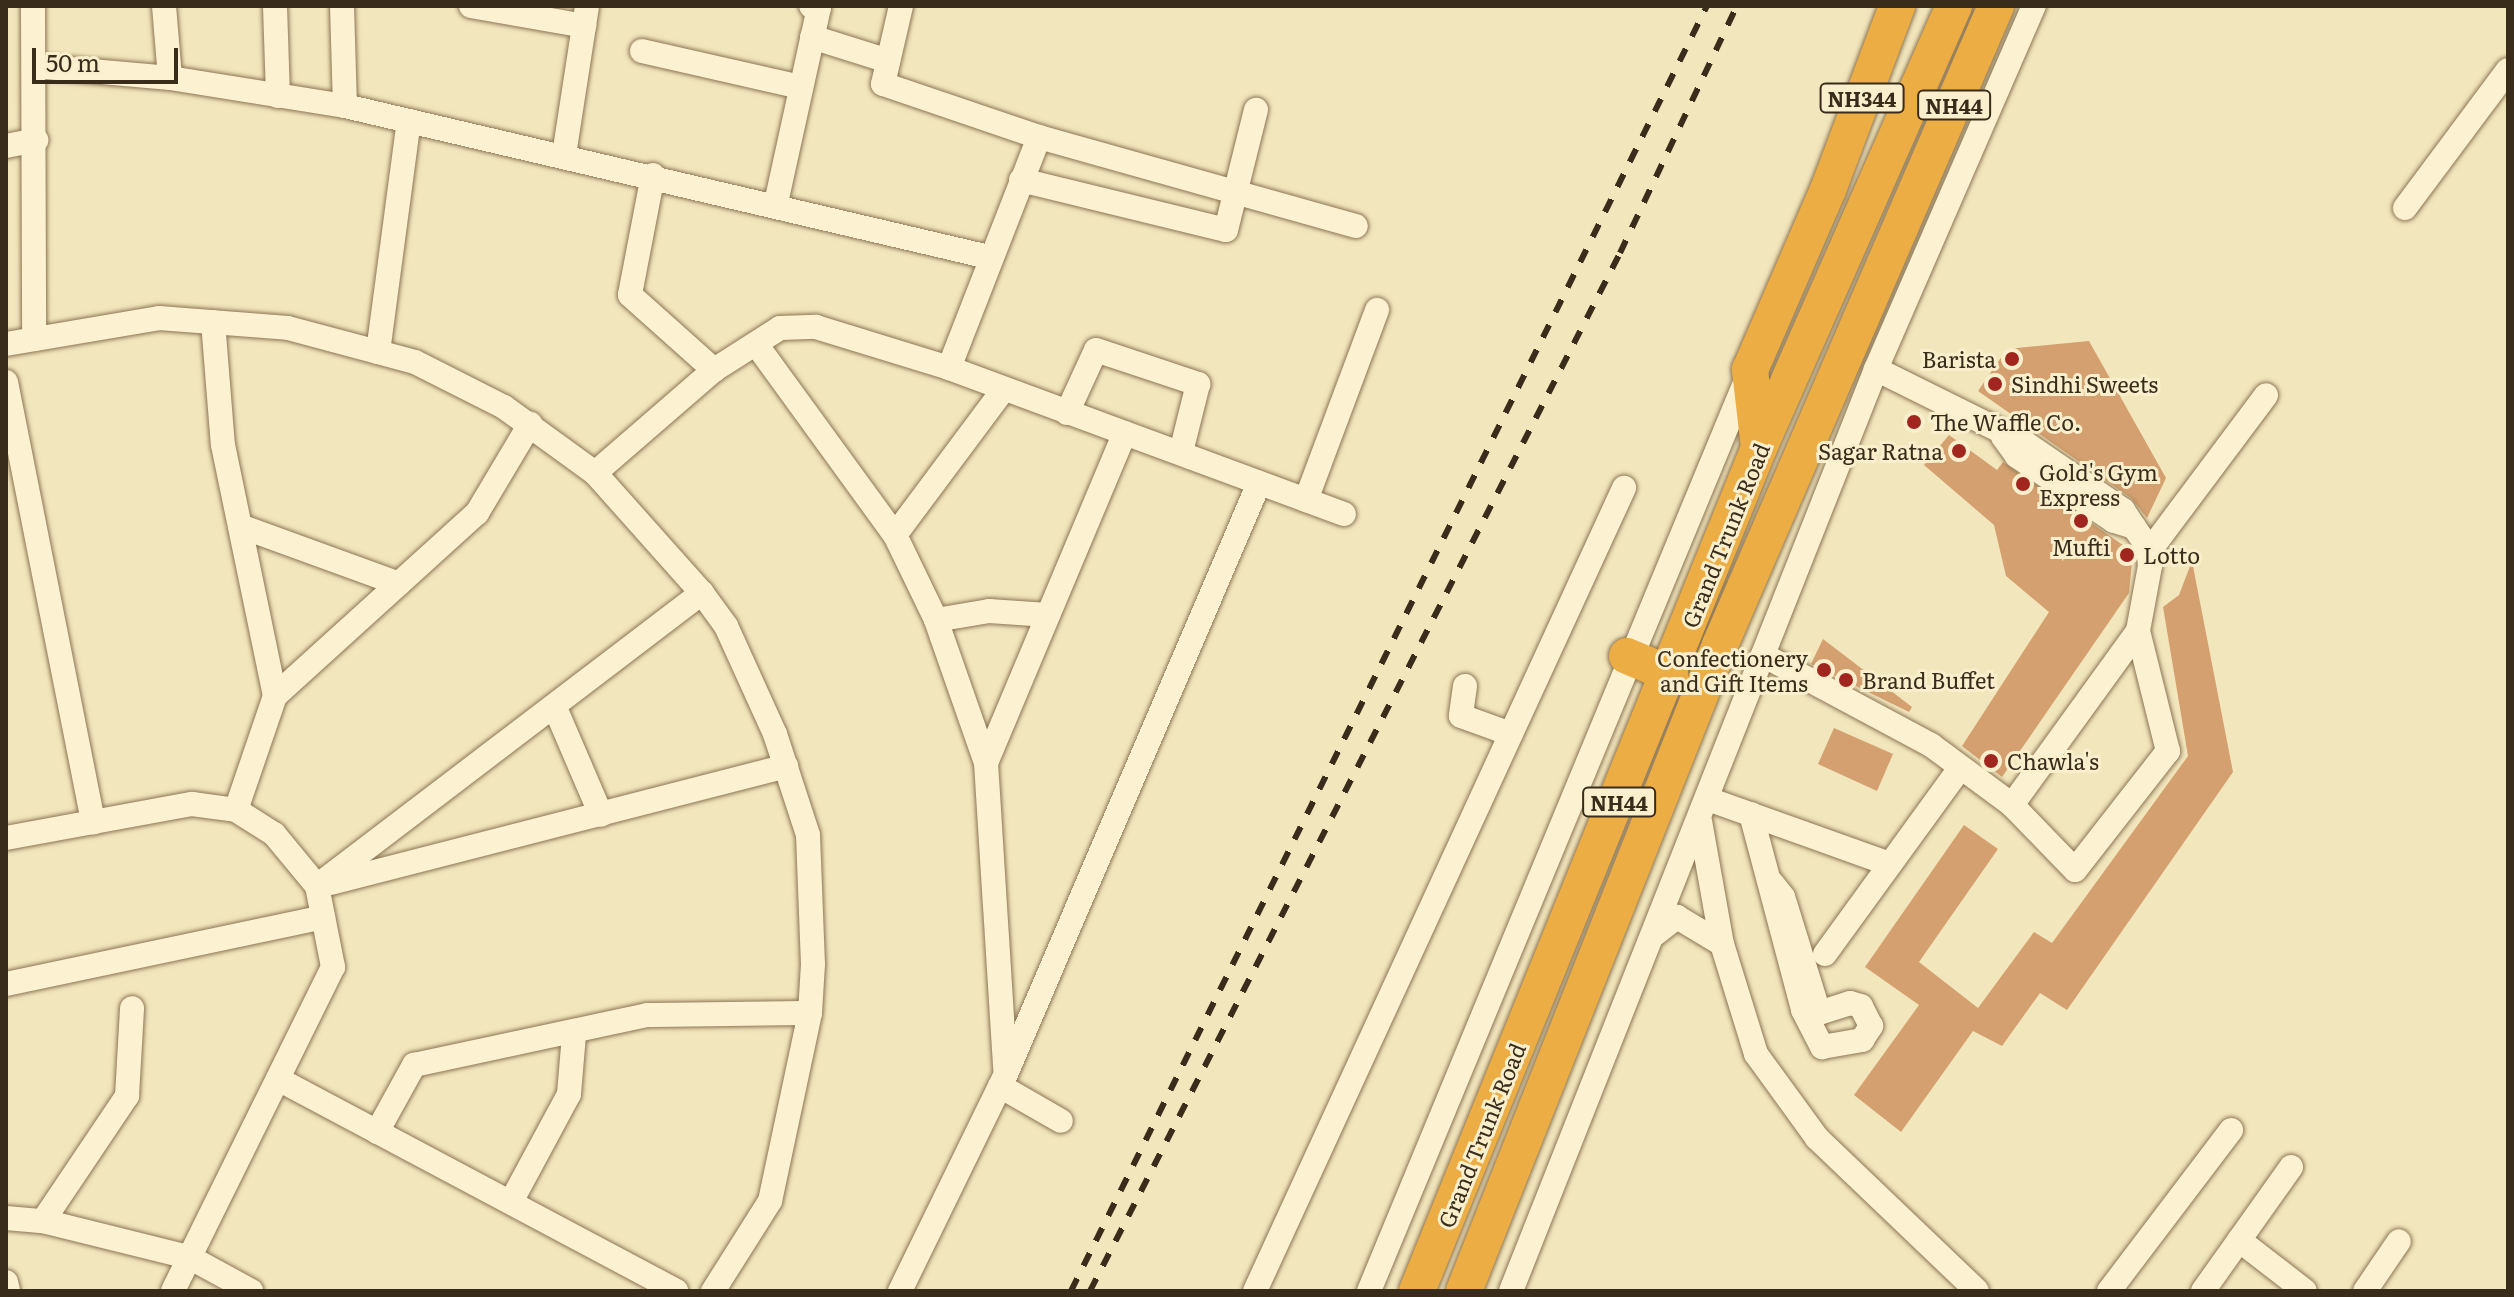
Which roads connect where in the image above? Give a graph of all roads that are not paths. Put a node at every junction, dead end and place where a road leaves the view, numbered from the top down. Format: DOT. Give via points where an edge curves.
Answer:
graph roads {
  1 [pos="33,6"];
  2 [pos="164,6"];
  3 [pos="275,6"];
  4 [pos="342,6"];
  5 [pos="471,6"];
  6 [pos="811,6"];
  7 [pos="901,6"];
  8 [pos="1897,6"];
  9 [pos="1954,6"];
  10 [pos="1996,6"];
  11 [pos="2034,6"];
  12 [pos="586,16"];
  13 [pos="812,37"];
  14 [pos="642,51"];
  15 [pos="888,61"];
  16 [pos="34,66"];
  17 [pos="2508,70"];
  18 [pos="170,78"];
  19 [pos="801,87"];
  20 [pos="278,96"];
  21 [pos="345,106"];
  22 [pos="1256,110"];
  23 [pos="409,121"];
  24 [pos="1039,137"];
  25 [pos="36,140"];
  26 [pos="6,146"];
  27 [pos="564,155"];
  28 [pos="653,175"];
  29 [pos="1021,180"];
  30 [pos="1239,190"];
  31 [pos="776,203"];
  32 [pos="2405,208"];
  33 [pos="1928,210"];
  34 [pos="1356,226"];
  35 [pos="989,257"];
  36 [pos="1377,310"];
  37 [pos="213,322"];
  38 [pos="34,339"];
  39 [pos="6,344"];
  40 [pos="756,344"];
  41 [pos="1871,351"];
  42 [pos="378,352"];
  43 [pos="949,368"];
  44 [pos="714,370"];
  45 [pos="1750,370"];
  46 [pos="6,382"];
  47 [pos="1004,389"];
  48 [pos="2266,395"];
  49 [pos="1067,413"];
  50 [pos="530,424"];
  51 [pos="1125,433"];
  52 [pos="1759,448"];
  53 [pos="1181,452"];
  54 [pos="595,473"];
  55 [pos="1259,483"];
  56 [pos="1624,488"];
  57 [pos="1306,500"];
  58 [pos="1344,514"];
  59 [pos="240,526"];
  60 [pos="895,535"];
  61 [pos="2148,553"];
  62 [pos="399,584"];
  63 [pos="702,593"];
  64 [pos="1048,615"];
  65 [pos="936,620"];
  66 [pos="2138,631"];
  67 [pos="1763,655"];
  68 [pos="1627,656"];
  69 [pos="1670,674"];
  70 [pos="1465,686"];
  71 [pos="275,696"];
  72 [pos="556,710"];
  73 [pos="1511,734"];
  74 [pos="986,763"];
  75 [pos="786,766"];
  76 [pos="1960,768"];
  77 [pos="2012,805"];
  78 [pos="1704,808"];
  79 [pos="236,810"];
  80 [pos="1751,814"];
  81 [pos="601,815"];
  82 [pos="93,822"];
  83 [pos="6,838"];
  84 [pos="1890,864"];
  85 [pos="1772,883"];
  86 [pos="317,886"];
  87 [pos="323,917"];
  88 [pos="1655,934"];
  89 [pos="1722,944"];
  90 [pos="1825,954"];
  91 [pos="6,984"];
  92 [pos="132,1008"];
  93 [pos="810,1013"];
  94 [pos="574,1034"];
  95 [pos="278,1079"];
  96 [pos="1003,1080"];
  97 [pos="1061,1121"];
  98 [pos="2231,1130"];
  99 [pos="377,1132"];
  100 [pos="2291,1167"];
  101 [pos="512,1200"];
  102 [pos="6,1218"];
  103 [pos="43,1221"];
  104 [pos="2239,1240"];
  105 [pos="2399,1241"];
  106 [pos="189,1257"];
  107 [pos="6,1282"];
  108 [pos="8,1291"];
  109 [pos="173,1291"];
  110 [pos="251,1291"];
  111 [pos="676,1291"];
  112 [pos="713,1291"];
  113 [pos="900,1291"];
  114 [pos="1255,1291"];
  115 [pos="1369,1291"];
  116 [pos="1417,1291"];
  117 [pos="1464,1291"];
  118 [pos="1511,1291"];
  119 [pos="1977,1291"];
  120 [pos="2109,1291"];
  121 [pos="2203,1291"];
  122 [pos="2305,1291"];
  123 [pos="2365,1291"];
  1 -- 16 [label="street"];
  2 -- 18 [label="street"];
  3 -- 20 [label="street"];
  4 -- 21 [label="street"];
  5 -- 12 [label="street"];
  6 -- 13 [label="street" via="819,8"];
  7 -- 15 [label="street"];
  8 -- 45 [label="highway, NH344" via="1828,190"];
  9 -- 52 [label="highway, Grand Trunk Road / NH44" via="1879,189"];
  10 -- 33 [label="highway, Grand Trunk Road / NH44"];
  11 -- 33 [label="street"];
  12 -- 27 [label="street"];
  13 -- 15 [label="street"];
  13 -- 19 [label="street"];
  14 -- 19 [label="street"];
  15 -- 24 [label="street" via="883,84"];
  16 -- 18 [label="street"];
  16 -- 25 [label="street"];
  17 -- 32 [label="street"];
  18 -- 20 [label="street"];
  19 -- 31 [label="street"];
  20 -- 21 [label="street"];
  21 -- 23 [label="street"];
  22 -- 30 [label="street"];
  23 -- 27 [label="street"];
  23 -- 42 [label="street"];
  24 -- 29 [label="street"];
  24 -- 30 [label="street"];
  25 -- 26 [label="street"];
  25 -- 38 [label="street"];
  27 -- 28 [label="street"];
  28 -- 31 [label="street"];
  28 -- 44 [label="street" via="630,295"];
  29 -- 30 [label="street" via="1226,230"];
  29 -- 35 [label="street"];
  30 -- 34 [label="street"];
  31 -- 35 [label="street"];
  33 -- 41 [label="highway, Grand Trunk Road / NH44"];
  35 -- 43 [label="street"];
  36 -- 57 [label="street"];
  37 -- 38 [label="street" via="159,318"];
  37 -- 42 [label="street" via="288,328"];
  37 -- 59 [label="street" via="223,445"];
  38 -- 39 [label="street"];
  40 -- 43 [label="street" via="780,328 816,327"];
  40 -- 44 [label="street"];
  40 -- 60 [label="street"];
  41 -- 61 [label="street" via="2003,437 2025,443 2123,510"];
  41 -- 67 [label="street"];
  41 -- 117 [label="highway, Grand Trunk Road / NH44" via="1720,645"];
  42 -- 50 [label="street" via="415,362"];
  43 -- 47 [label="street"];
  44 -- 54 [label="street"];
  45 -- 52 [label="highway, NH344"];
  45 -- 68 [label="street"];
  46 -- 82 [label="street"];
  47 -- 49 [label="street"];
  47 -- 60 [label="street"];
  48 -- 61 [label="street"];
  49 -- 51 [label="street"];
  49 -- 53 [label="street" via="1096,350 1198,384"];
  50 -- 54 [label="street"];
  50 -- 62 [label="street" via="477,513"];
  51 -- 53 [label="street"];
  51 -- 64 [label="street"];
  52 -- 69 [label="highway, Grand Trunk Road / NH44"];
  53 -- 55 [label="street"];
  54 -- 63 [label="street"];
  55 -- 57 [label="street"];
  55 -- 96 [label="street"];
  56 -- 73 [label="street"];
  57 -- 58 [label="street"];
  59 -- 62 [label="street"];
  59 -- 71 [label="street"];
  60 -- 65 [label="street"];
  61 -- 66 [label="street" via="2149,584"];
  62 -- 71 [label="street"];
  63 -- 72 [label="street"];
  63 -- 75 [label="street" via="726,626"];
  64 -- 65 [label="street" via="989,611"];
  64 -- 74 [label="street"];
  65 -- 74 [label="street"];
  66 -- 77 [label="street"];
  66 -- 77 [label="street" via="2168,751 2075,870"];
  67 -- 76 [label="street" via="1931,745"];
  67 -- 78 [label="street"];
  68 -- 69 [label="highway"];
  68 -- 115 [label="street"];
  69 -- 116 [label="highway, Grand Trunk Road / NH44"];
  70 -- 73 [label="street" via="1461,716"];
  71 -- 79 [label="street"];
  72 -- 81 [label="street"];
  72 -- 86 [label="street"];
  73 -- 114 [label="street"];
  74 -- 96 [label="street"];
  75 -- 81 [label="street"];
  75 -- 93 [label="street" via="808,835"];
  76 -- 77 [label="street"];
  76 -- 84 [label="street"];
  78 -- 80 [label="street"];
  78 -- 88 [label="street"];
  78 -- 89 [label="street"];
  79 -- 82 [label="street" via="192,804"];
  79 -- 86 [label="street" via="274,834"];
  80 -- 84 [label="street"];
  80 -- 85 [label="street"];
  81 -- 86 [label="street"];
  82 -- 83 [label="street"];
  84 -- 90 [label="street"];
  85 -- 85 [label="street" via="1772,904 1803,1010 1822,1047 1862,1040 1871,1026 1861,1006 1850,1003 1819,1013 1783,897"];
  86 -- 87 [label="street"];
  87 -- 91 [label="street"];
  87 -- 95 [label="street" via="333,967"];
  88 -- 89 [label="street" via="1677,917"];
  88 -- 118 [label="street"];
  89 -- 119 [label="street" via="1756,1054 1817,1138"];
  92 -- 103 [label="street" via="127,1096"];
  93 -- 94 [label="street" via="647,1015"];
  93 -- 112 [label="street" via="770,1201"];
  94 -- 99 [label="street" via="414,1065"];
  94 -- 101 [label="street" via="569,1094"];
  95 -- 99 [label="street"];
  95 -- 106 [label="street"];
  96 -- 97 [label="street"];
  96 -- 113 [label="street"];
  98 -- 120 [label="street"];
  99 -- 101 [label="street"];
  100 -- 104 [label="street"];
  101 -- 111 [label="street"];
  102 -- 103 [label="street"];
  103 -- 106 [label="street"];
  104 -- 121 [label="street"];
  104 -- 122 [label="street"];
  105 -- 123 [label="street"];
  106 -- 109 [label="street"];
  106 -- 110 [label="street"];
  107 -- 108 [label="street"];
}
